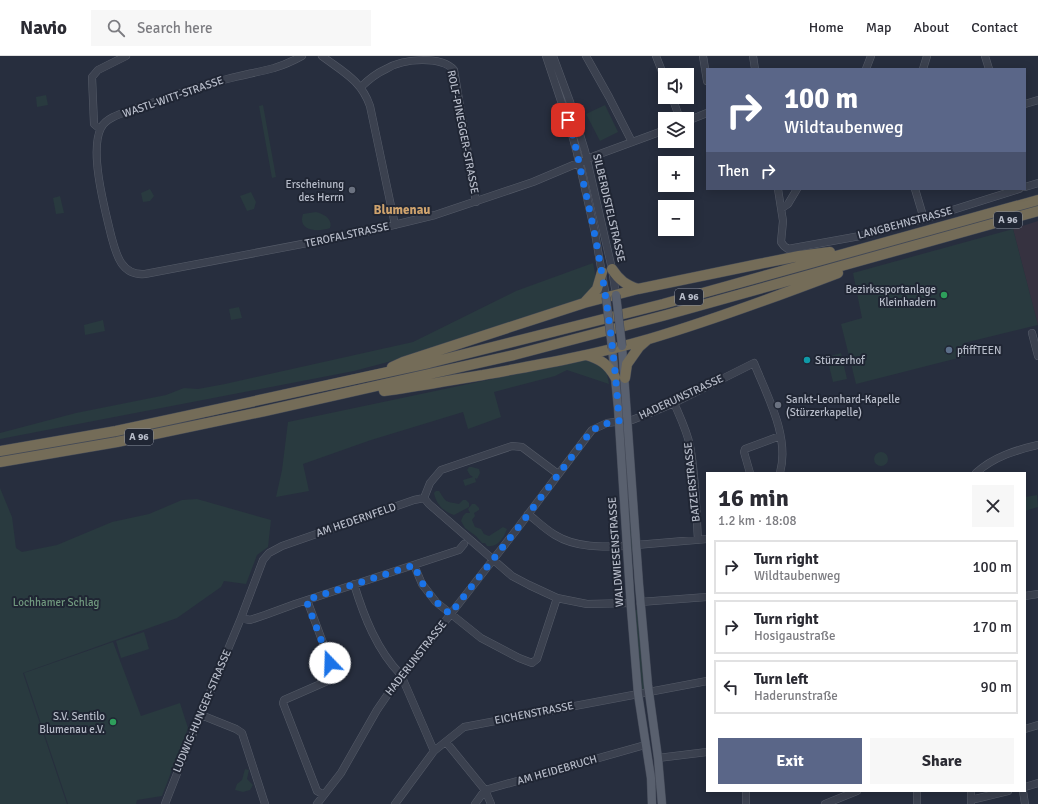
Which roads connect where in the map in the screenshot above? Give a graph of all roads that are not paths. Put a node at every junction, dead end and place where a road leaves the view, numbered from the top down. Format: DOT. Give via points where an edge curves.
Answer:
graph roads {
  1 [pos="126,56"];
  2 [pos="302,56"];
  3 [pos="322,56"];
  4 [pos="546,56"];
  5 [pos="553,56"];
  6 [pos="588,56"];
  7 [pos="656,56"];
  8 [pos="703,56"];
  9 [pos="754,56"];
  10 [pos="871,56"];
  11 [pos="927,56"];
  12 [pos="985,56"];
  13 [pos="408,58"];
  14 [pos="661,68"];
  15 [pos="755,68"];
  16 [pos="866,68"];
  17 [pos="923,68"];
  18 [pos="989,68"];
  19 [pos="706,75"];
  20 [pos="361,87"];
  21 [pos="1038,100"];
  22 [pos="1026,104"];
  23 [pos="706,113"];
  24 [pos="694,118"];
  25 [pos="100,129"];
  26 [pos="658,133"];
  27 [pos="632,142"];
  28 [pos="586,160"];
  29 [pos="579,163"];
  30 [pos="1038,183"];
  31 [pos="1026,187"];
  32 [pos="778,190"];
  33 [pos="797,190"];
  34 [pos="915,190"];
  35 [pos="1012,190"];
  36 [pos="999,192"];
  37 [pos="1038,200"];
  38 [pos="476,202"];
  39 [pos="782,208"];
  40 [pos="1038,211"];
  41 [pos="924,219"];
  42 [pos="395,226"];
  43 [pos="867,247"];
  44 [pos="895,251"];
  45 [pos="607,270"];
  46 [pos="638,289"];
  47 [pos="611,296"];
  48 [pos="584,303"];
  49 [pos="1032,333"];
  50 [pos="647,339"];
  51 [pos="617,347"];
  52 [pos="586,355"];
  53 [pos="1038,356"];
  54 [pos="372,376"];
  55 [pos="620,378"];
  56 [pos="360,390"];
  57 [pos="674,403"];
  58 [pos="628,420"];
  59 [pos="619,421"];
  60 [pos="780,436"];
  61 [pos="1038,444"];
  62 [pos="0,451"];
  63 [pos="0,462"];
  64 [pos="750,472"];
  65 [pos="780,472"];
  66 [pos="977,472"];
  67 [pos="558,474"];
  68 [pos="424,498"];
  69 [pos="528,514"];
  70 [pos="706,539"];
  71 [pos="698,540"];
  72 [pos="464,544"];
  73 [pos="636,544"];
  74 [pos="627,546"];
  75 [pos="493,560"];
  76 [pos="414,565"];
  77 [pos="354,584"];
  78 [pos="1038,594"];
  79 [pos="1026,596"];
  80 [pos="706,597"];
  81 [pos="558,598"];
  82 [pos="306,600"];
  83 [pos="640,602"];
  84 [pos="631,603"];
  85 [pos="450,614"];
  86 [pos="241,618"];
  87 [pos="401,675"];
  88 [pos="706,681"];
  89 [pos="648,692"];
  90 [pos="638,694"];
  91 [pos="200,715"];
  92 [pos="1038,725"];
  93 [pos="1026,729"];
  94 [pos="446,742"];
  95 [pos="645,745"];
  96 [pos="434,751"];
  97 [pos="706,752"];
  98 [pos="658,758"];
  99 [pos="1038,784"];
  100 [pos="1026,787"];
  101 [pos="485,790"];
  102 [pos="746,792"];
  103 [pos="855,792"];
  104 [pos="917,792"];
  105 [pos="1004,792"];
  106 [pos="1024,792"];
  107 [pos="324,795"];
  108 [pos="971,798"];
  109 [pos="165,804"];
  110 [pos="265,804"];
  111 [pos="317,804"];
  112 [pos="395,804"];
  113 [pos="475,804"];
  114 [pos="491,804"];
  115 [pos="652,804"];
  116 [pos="662,804"];
  117 [pos="746,804"];
  118 [pos="825,804"];
  119 [pos="917,804"];
  120 [pos="1025,804"];
  1 -- 25 [label="street" via="98,70 92,77 94,124"];
  2 -- 25 [label="street, WASTL-WITT-STRASSE" via="274,68 219,81 158,100 111,119"];
  3 -- 20 [label="street"];
  4 -- 29 [label="street, SILBERDISTELSTRASSE"];
  5 -- 28 [label="street, SILBERDISTELSTRASSE" via="570,102"];
  6 -- 27 [label="street"];
  7 -- 14 [label="street"];
  8 -- 19 [label="street"];
  9 -- 15 [label="street"];
  10 -- 16 [label="street"];
  11 -- 17 [label="street"];
  12 -- 18 [label="street"];
  13 -- 20 [label="street, ROLF-PINEGGER-STRASSE" via="385,69"];
  13 -- 38 [label="street, ROLF-PINEGGER-STRASSE" via="442,60 450,64 454,70"];
  20 -- 42 [label="street" via="370,106"];
  21 -- 22 [label="street"];
  23 -- 24 [label="street"];
  25 -- 42 [label="street, TEROFALSTRASSE" via="97,153 101,192 119,260 131,272 157,272"];
  26 -- 27 [label="street, TEROFALSTRASSE"];
  27 -- 28 [label="street, TEROFALSTRASSE"];
  28 -- 29 [label="street, TEROFALSTRASSE"];
  28 -- 45 [label="street, SILBERDISTELSTRASSE"];
  29 -- 38 [label="street, TEROFALSTRASSE"];
  29 -- 45 [label="street, SILBERDISTELSTRASSE" via="595,233"];
  30 -- 31 [label="street"];
  32 -- 39 [label="street"];
  33 -- 39 [label="street"];
  34 -- 41 [label="street"];
  35 -- 36 [label="street, LANGBEHNSTRASSE"];
  36 -- 41 [label="street, LANGBEHNSTRASSE"];
  37 -- 43 [label="highway, A 96"];
  38 -- 42 [label="street, TEROFALSTRASSE"];
  39 -- 41 [label="street, LANGBEHNSTRASSE" via="781,242 788,250 860,236"];
  40 -- 44 [label="highway, A 96"];
  43 -- 46 [label="highway" via="799,256"];
  43 -- 54 [label="highway, A 96" via="510,344"];
  44 -- 50 [label="highway" via="798,288"];
  44 -- 56 [label="highway, A 96" via="514,355"];
  45 -- 46 [label="highway" via="627,286"];
  45 -- 47 [label="street, SILBERDISTELSTRASSE"];
  45 -- 48 [label="highway" via="597,289"];
  46 -- 47 [label="highway"];
  47 -- 48 [label="highway"];
  47 -- 51 [label="main road, WALDWIESENSTRASSE, bridge"];
  48 -- 54 [label="highway" via="403,362"];
  49 -- 53 [label="street"];
  50 -- 51 [label="highway"];
  50 -- 55 [label="highway" via="627,364"];
  51 -- 52 [label="highway"];
  51 -- 55 [label="main road, WALDWIESENSTRASSE"];
  52 -- 55 [label="highway" via="608,365"];
  52 -- 56 [label="highway" via="411,387 384,391"];
  54 -- 62 [label="highway, A 96" via="116,431"];
  55 -- 58 [label="main road, WALDWIESENSTRASSE"];
  55 -- 59 [label="main road, WALDWIESENSTRASSE"];
  56 -- 63 [label="highway, A 96" via="133,438"];
  57 -- 58 [label="street, HADERUNSTRASSE"];
  57 -- 60 [label="street, HADERUNSTRASSE" via="754,363 772,407"];
  57 -- 71 [label="street, BATZERSTRASSE" via="690,446 693,463"];
  58 -- 59 [label="street, HADERUNSTRASSE"];
  58 -- 73 [label="main road, WALDWIESENSTRASSE"];
  59 -- 67 [label="street, HADERUNSTRASSE" via="592,430"];
  59 -- 74 [label="main road, WALDWIESENSTRASSE"];
  60 -- 64 [label="street" via="746,449 744,452"];
  60 -- 65 [label="street" via="783,460"];
  61 -- 66 [label="street" via="1006,454"];
  67 -- 68 [label="street" via="522,448 512,446 441,470 430,483"];
  67 -- 69 [label="street, HADERUNSTRASSE"];
  68 -- 75 [label="street"];
  68 -- 86 [label="street, AM HEDERNFELD" via="272,551 263,560"];
  69 -- 74 [label="street" via="566,541 596,546"];
  69 -- 75 [label="street, HADERUNSTRASSE"];
  70 -- 71 [label="street"];
  71 -- 73 [label="street"];
  72 -- 76 [label="street" via="459,550"];
  73 -- 83 [label="main road, WALDWIESENSTRASSE"];
  74 -- 84 [label="main road, WALDWIESENSTRASSE"];
  75 -- 81 [label="street" via="529,586"];
  75 -- 85 [label="street, HADERUNSTRASSE"];
  76 -- 77 [label="street"];
  76 -- 85 [label="street" via="428,594"];
  77 -- 82 [label="street"];
  77 -- 87 [label="street" via="362,610 376,640"];
  78 -- 79 [label="street"];
  80 -- 83 [label="street"];
  81 -- 84 [label="street" via="587,604"];
  81 -- 85 [label="street" via="537,659 532,663 481,638"];
  82 -- 86 [label="street" via="250,620"];
  82 -- 107 [label="street" via="335,675 332,679 284,700 283,704 317,791"];
  83 -- 89 [label="main road, WALDWIESENSTRASSE"];
  84 -- 90 [label="main road, WALDWIESENSTRASSE"];
  85 -- 87 [label="street, HADERUNSTRASSE"];
  86 -- 91 [label="street, LUDWIG-HUNGER-STRASSE"];
  87 -- 96 [label="street"];
  87 -- 107 [label="street, HADERUNSTRASSE"];
  88 -- 89 [label="street, EICHENSTRASSE"];
  89 -- 90 [label="street, EICHENSTRASSE"];
  89 -- 98 [label="main road, WALDWIESENSTRASSE"];
  90 -- 94 [label="street, EICHENSTRASSE" via="464,727"];
  90 -- 95 [label="main road, WALDWIESENSTRASSE"];
  91 -- 109 [label="street, LUDWIG-HUNGER-STRASSE"];
  91 -- 110 [label="street" via="242,733"];
  92 -- 93 [label="street"];
  94 -- 96 [label="street, EICHENSTRASSE"];
  94 -- 101 [label="street"];
  95 -- 101 [label="street, AM HEIDEBRUCH"];
  95 -- 115 [label="main road, WALDWIESENSTRASSE"];
  96 -- 112 [label="street, EICHENSTRASSE"];
  97 -- 98 [label="street"];
  98 -- 116 [label="main road, WALDWIESENSTRASSE"];
  99 -- 100 [label="street"];
  101 -- 113 [label="street"];
  101 -- 114 [label="street"];
  102 -- 117 [label="street"];
  103 -- 118 [label="street"];
  104 -- 119 [label="street"];
  105 -- 108 [label="street"];
  106 -- 120 [label="street"];
  107 -- 111 [label="street, HADERUNSTRASSE"];
}
